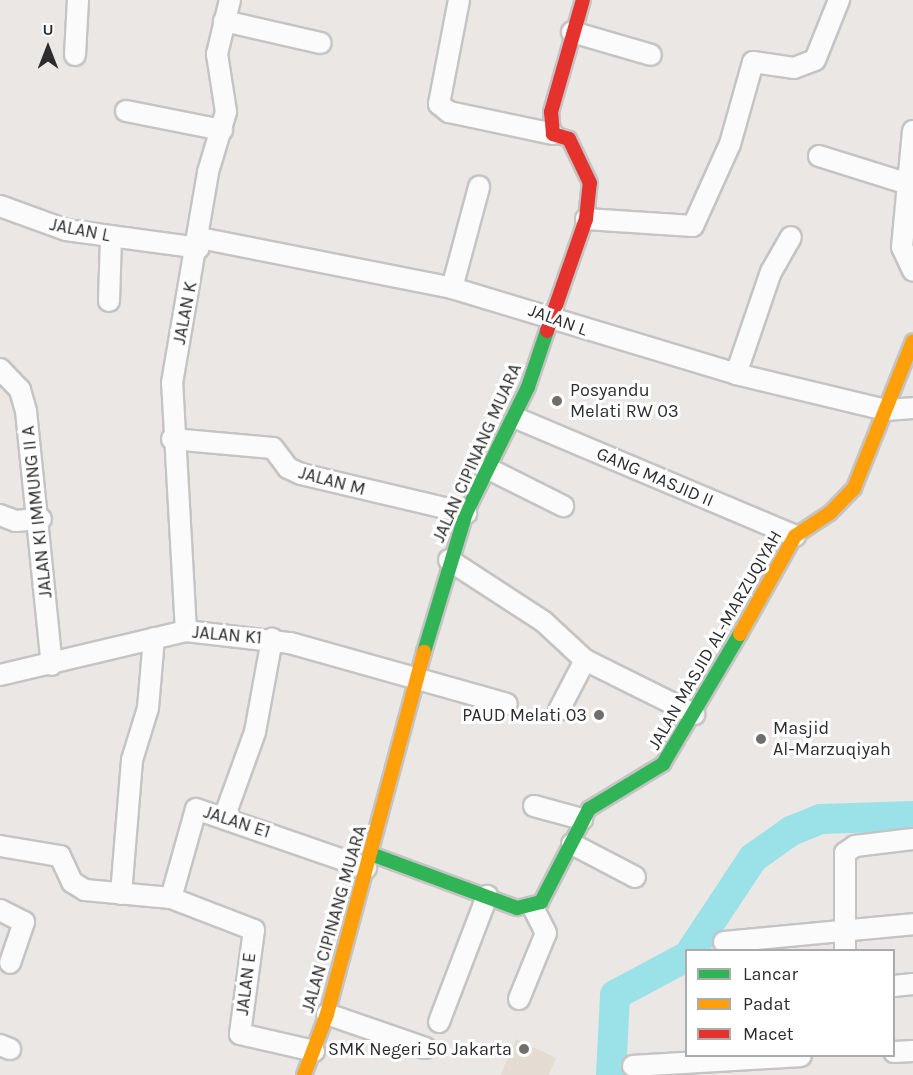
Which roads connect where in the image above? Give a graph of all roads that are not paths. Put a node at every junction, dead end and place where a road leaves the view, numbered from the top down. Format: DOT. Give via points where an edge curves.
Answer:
graph roads {
  1 [pos="78,0"];
  2 [pos="230,0"];
  3 [pos="459,0"];
  4 [pos="582,0"];
  5 [pos="839,0"];
  6 [pos="224,21"];
  7 [pos="572,32"];
  8 [pos="321,43"];
  9 [pos="75,55"];
  10 [pos="651,55"];
  11 [pos="126,111"];
  12 [pos="222,129"];
  13 [pos="913,131"];
  14 [pos="553,134"];
  15 [pos="819,156"];
  16 [pos="908,186"];
  17 [pos="479,187"];
  18 [pos="0,206"];
  19 [pos="586,219"];
  20 [pos="111,237"];
  21 [pos="791,237"];
  22 [pos="199,243"];
  23 [pos="913,271"];
  24 [pos="452,288"];
  25 [pos="109,301"];
  26 [pos="552,320"];
  27 [pos="913,341"];
  28 [pos="0,369"];
  29 [pos="736,374"];
  30 [pos="913,408"];
  31 [pos="886,411"];
  32 [pos="516,418"];
  33 [pos="172,439"];
  34 [pos="489,469"];
  35 [pos="563,507"];
  36 [pos="466,513"];
  37 [pos="0,514"];
  38 [pos="41,519"];
  39 [pos="795,536"];
  40 [pos="449,560"];
  41 [pos="186,631"];
  42 [pos="154,638"];
  43 [pos="272,639"];
  44 [pos="585,660"];
  45 [pos="52,665"];
  46 [pos="0,675"];
  47 [pos="419,678"];
  48 [pos="507,704"];
  49 [pos="559,710"];
  50 [pos="694,714"];
  51 [pos="534,806"];
  52 [pos="225,815"];
  53 [pos="582,819"];
  54 [pos="913,839"];
  55 [pos="572,844"];
  56 [pos="0,846"];
  57 [pos="368,861"];
  58 [pos="635,877"];
  59 [pos="121,894"];
  60 [pos="487,897"];
  61 [pos="171,898"];
  62 [pos="533,908"];
  63 [pos="0,910"];
  64 [pos="913,924"];
  65 [pos="844,941"];
  66 [pos="724,942"];
  67 [pos="10,963"];
  68 [pos="913,984"];
  69 [pos="895,986"];
  70 [pos="519,999"];
  71 [pos="327,1014"];
  72 [pos="439,1022"];
  73 [pos="425,1048"];
  74 [pos="314,1051"];
  75 [pos="913,1051"];
  76 [pos="895,1052"];
  77 [pos="784,1057"];
  78 [pos="633,1066"];
  79 [pos="304,1075"];
  1 -- 9 [label="street"];
  2 -- 6 [label="street, JALAN K"];
  3 -- 14 [label="street" via="439,104 449,112"];
  4 -- 7 [label="street"];
  5 -- 19 [label="street" via="815,60 794,68 756,60 730,144 693,226"];
  6 -- 8 [label="street"];
  6 -- 12 [label="street, JALAN K" via="217,54 226,102"];
  7 -- 10 [label="street"];
  7 -- 14 [label="street" via="555,88"];
  11 -- 12 [label="street"];
  12 -- 22 [label="street, JALAN K" via="208,172"];
  13 -- 16 [label="street"];
  14 -- 19 [label="street, JALAN CIPINANG MUARA" via="569,139 583,160 590,183"];
  15 -- 16 [label="street"];
  16 -- 23 [label="street" via="902,247"];
  17 -- 24 [label="street"];
  18 -- 20 [label="street, JALAN L" via="66,230"];
  19 -- 26 [label="street, JALAN CIPINANG MUARA"];
  20 -- 22 [label="street, JALAN L"];
  20 -- 25 [label="street"];
  21 -- 29 [label="street" via="771,272"];
  22 -- 24 [label="street, JALAN L"];
  22 -- 33 [label="street, JALAN K" via="172,383"];
  24 -- 26 [label="street, JALAN L"];
  26 -- 29 [label="street, JALAN L"];
  26 -- 32 [label="street, JALAN CIPINANG MUARA"];
  27 -- 31 [label="street, JALAN MASJID AL-MARZUQIYAH"];
  28 -- 38 [label="street, JALAN KI IMMUNG II A" via="20,390"];
  29 -- 31 [label="street, JALAN L"];
  30 -- 31 [label="street, JALAN L"];
  31 -- 39 [label="street, JALAN MASJID AL-MARZUQIYAH" via="854,488 830,513"];
  32 -- 34 [label="street, JALAN CIPINANG MUARA"];
  32 -- 39 [label="street, GANG MASJID II"];
  33 -- 36 [label="street, JALAN M" via="273,448 288,468 301,474"];
  33 -- 41 [label="street, JALAN K" via="185,553"];
  34 -- 35 [label="street"];
  34 -- 36 [label="street, JALAN CIPINANG MUARA"];
  36 -- 40 [label="street, JALAN CIPINANG MUARA"];
  37 -- 38 [label="street" via="16,521"];
  38 -- 45 [label="street, JALAN KI IMMUNG II A"];
  39 -- 50 [label="street, JALAN MASJID AL-MARZUQIYAH"];
  40 -- 44 [label="street" via="544,622"];
  40 -- 47 [label="street, JALAN CIPINANG MUARA"];
  41 -- 42 [label="street, JALAN K1"];
  41 -- 43 [label="street, JALAN K1"];
  42 -- 45 [label="street, JALAN K1"];
  42 -- 59 [label="street" via="148,708 132,760"];
  43 -- 47 [label="street, JALAN K1"];
  43 -- 52 [label="street" via="255,732"];
  44 -- 49 [label="street"];
  44 -- 50 [label="street"];
  45 -- 46 [label="street, JALAN K1"];
  47 -- 48 [label="street, JALAN K1"];
  47 -- 57 [label="street, JALAN CIPINANG MUARA"];
  50 -- 53 [label="street, JALAN MASJID AL-MARZUQIYAH" via="663,764 600,801"];
  51 -- 53 [label="street"];
  52 -- 57 [label="street, JALAN E1"];
  52 -- 61 [label="street, JALAN E1" via="203,808 191,815"];
  53 -- 55 [label="street, JALAN MASJID AL-MARZUQIYAH"];
  54 -- 65 [label="street" via="849,849 843,859"];
  55 -- 58 [label="street"];
  55 -- 62 [label="street, JALAN MASJID AL-MARZUQIYAH" via="548,893"];
  56 -- 59 [label="street" via="60,856 76,885"];
  57 -- 60 [label="street"];
  57 -- 71 [label="street, JALAN CIPINANG MUARA"];
  59 -- 61 [label="street"];
  60 -- 62 [label="street"];
  60 -- 72 [label="street"];
  61 -- 74 [label="street, JALAN E" via="254,930 240,1034"];
  62 -- 70 [label="street" via="546,933"];
  63 -- 67 [label="street" via="24,922"];
  64 -- 65 [label="street"];
  65 -- 66 [label="street"];
  68 -- 69 [label="street"];
  71 -- 73 [label="street"];
  71 -- 74 [label="street, JALAN CIPINANG MUARA"];
  74 -- 79 [label="street, JALAN CIPINANG MUARA"];
  75 -- 76 [label="street"];
  77 -- 78 [label="street"];
}
